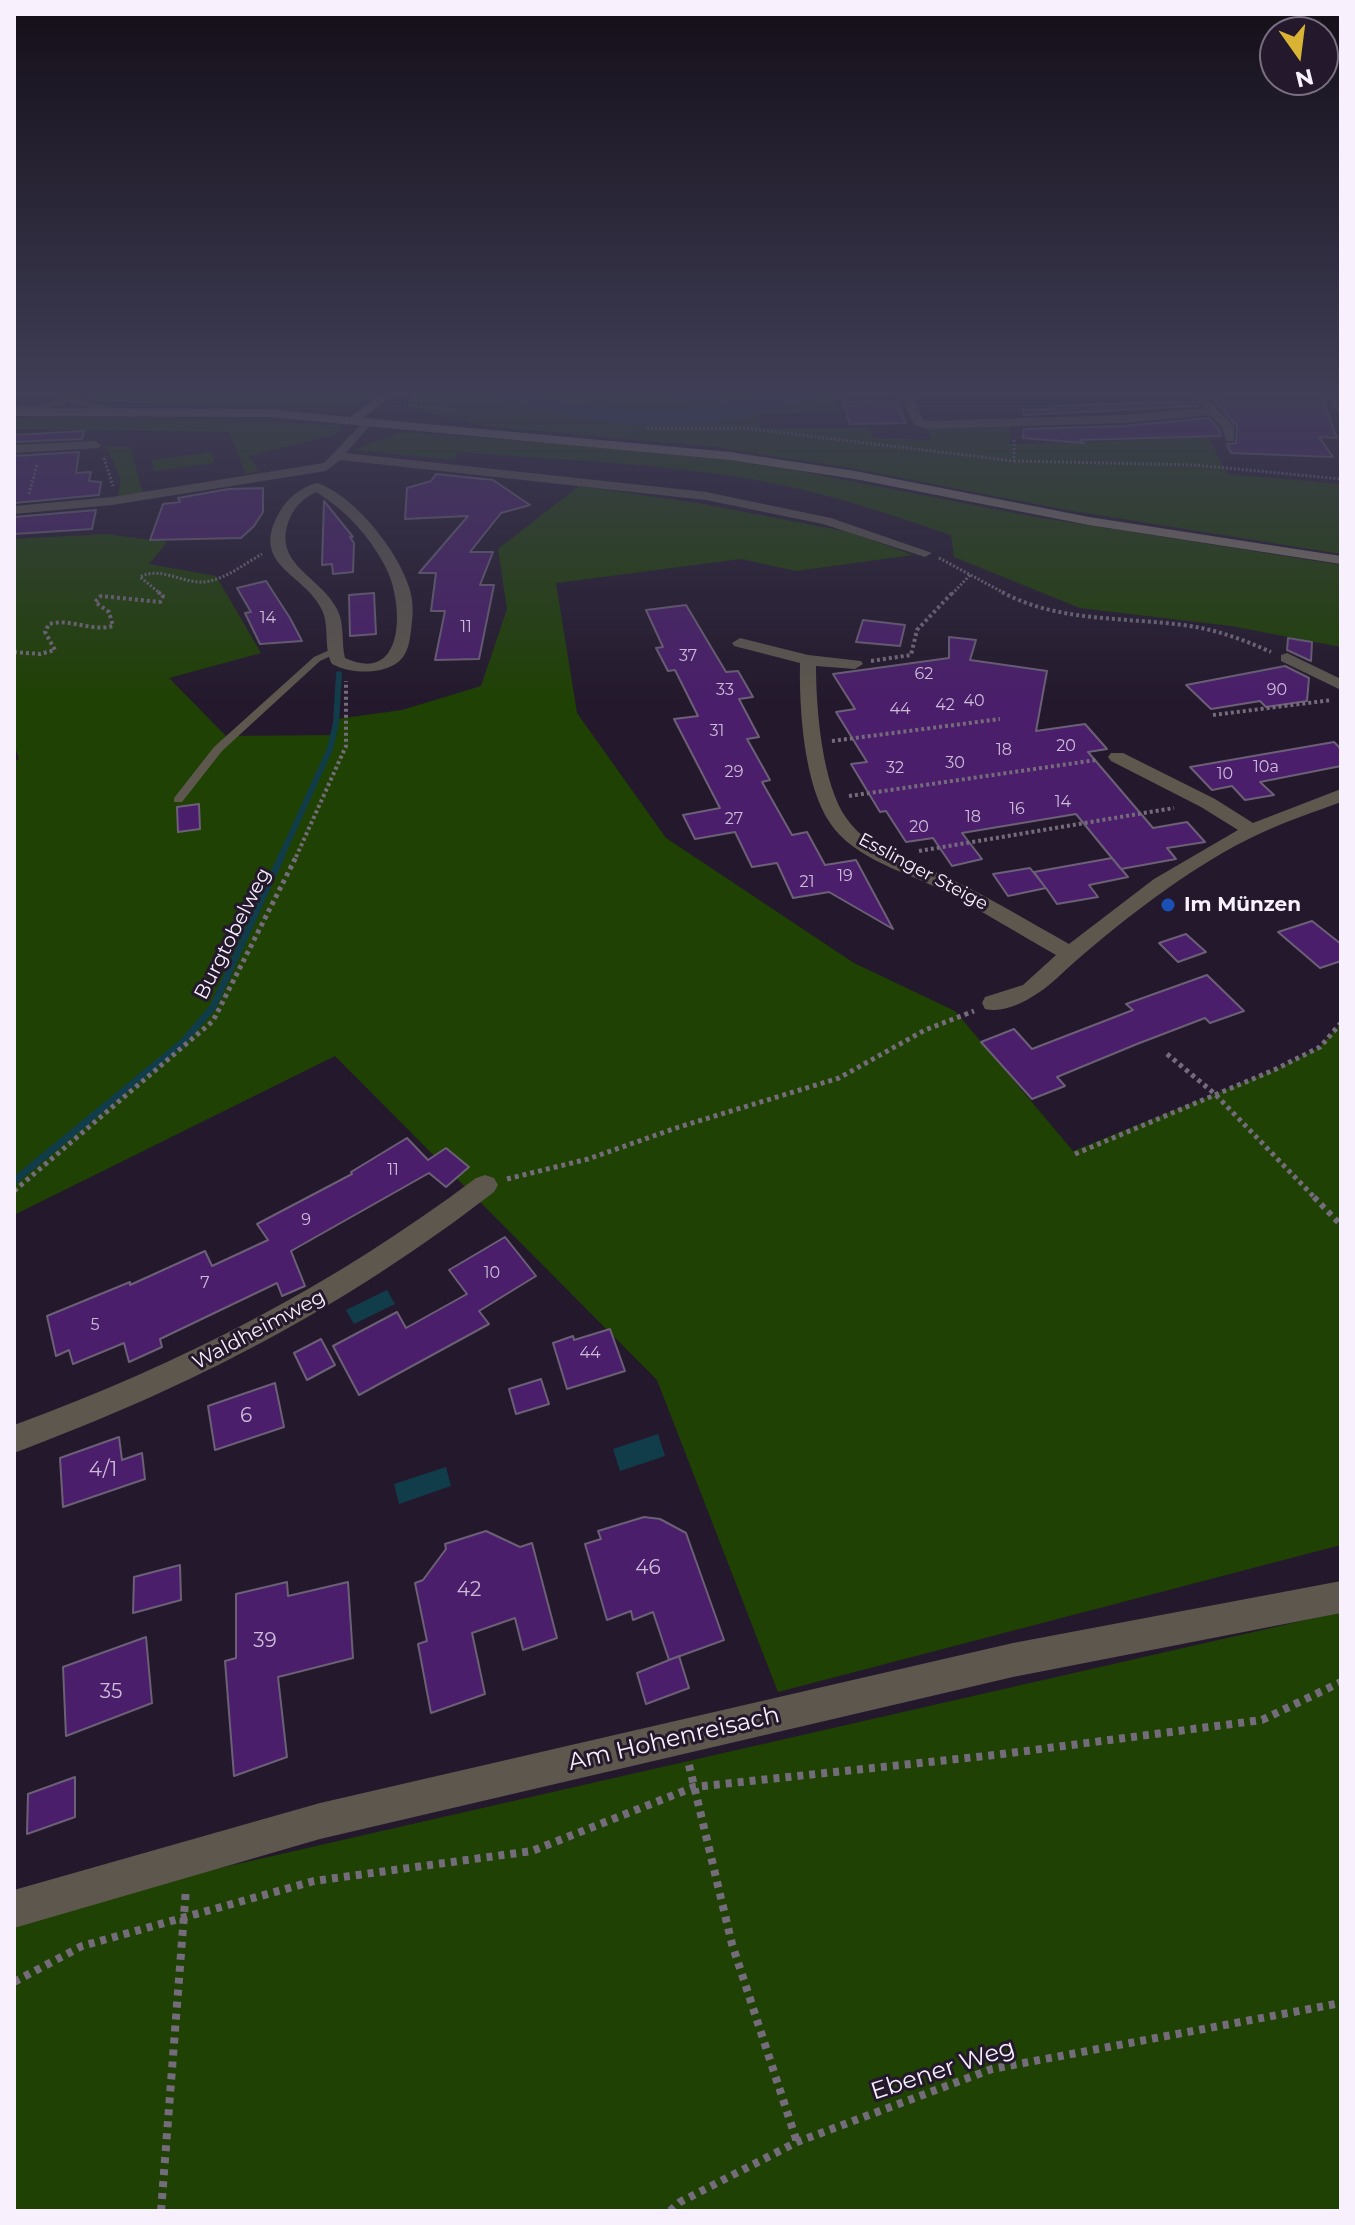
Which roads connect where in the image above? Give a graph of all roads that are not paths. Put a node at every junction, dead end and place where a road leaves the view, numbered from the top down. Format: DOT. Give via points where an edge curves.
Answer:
graph roads {
  1 [pos="140,496"];
  2 [pos="298,496"];
  3 [pos="331,496"];
  4 [pos="704,496"];
  5 [pos="956,496"];
  6 [pos="19,510"];
  7 [pos="925,553"];
  8 [pos="1341,560"];
  9 [pos="740,643"];
  10 [pos="1287,658"];
  11 [pos="808,660"];
  12 [pos="344,661"];
  13 [pos="855,664"];
  14 [pos="1341,685"];
  15 [pos="1117,757"];
  16 [pos="1341,795"];
  17 [pos="178,800"];
  18 [pos="1252,830"];
  19 [pos="1070,954"];
  20 [pos="993,1003"];
  21 [pos="485,1185"];
  22 [pos="14,1439"];
  23 [pos="1341,1597"];
  24 [pos="14,1909"];
  1 -- 6 [label="street"];
  2 -- 12 [label="street" via="277,531 276,546 331,611"];
  3 -- 12 [label="street" via="381,548 405,601 400,655 383,664"];
  4 -- 7 [label="street" via="851,528"];
  5 -- 8 [label="main road"];
  9 -- 11 [label="street"];
  10 -- 14 [label="street"];
  11 -- 13 [label="street"];
  11 -- 19 [label="street, Esslinger Steige" via="806,687 815,743 838,821 887,857"];
  12 -- 17 [label="lane" via="317,659 218,749"];
  15 -- 18 [label="street"];
  16 -- 18 [label="street"];
  18 -- 19 [label="street" via="1161,884"];
  19 -- 20 [label="street" via="1031,990"];
  21 -- 22 [label="street, Waldheimweg" via="366,1272 244,1341 109,1405"];
  23 -- 24 [label="street, Am Hohenreisach" via="1013,1660 320,1821"];
}
